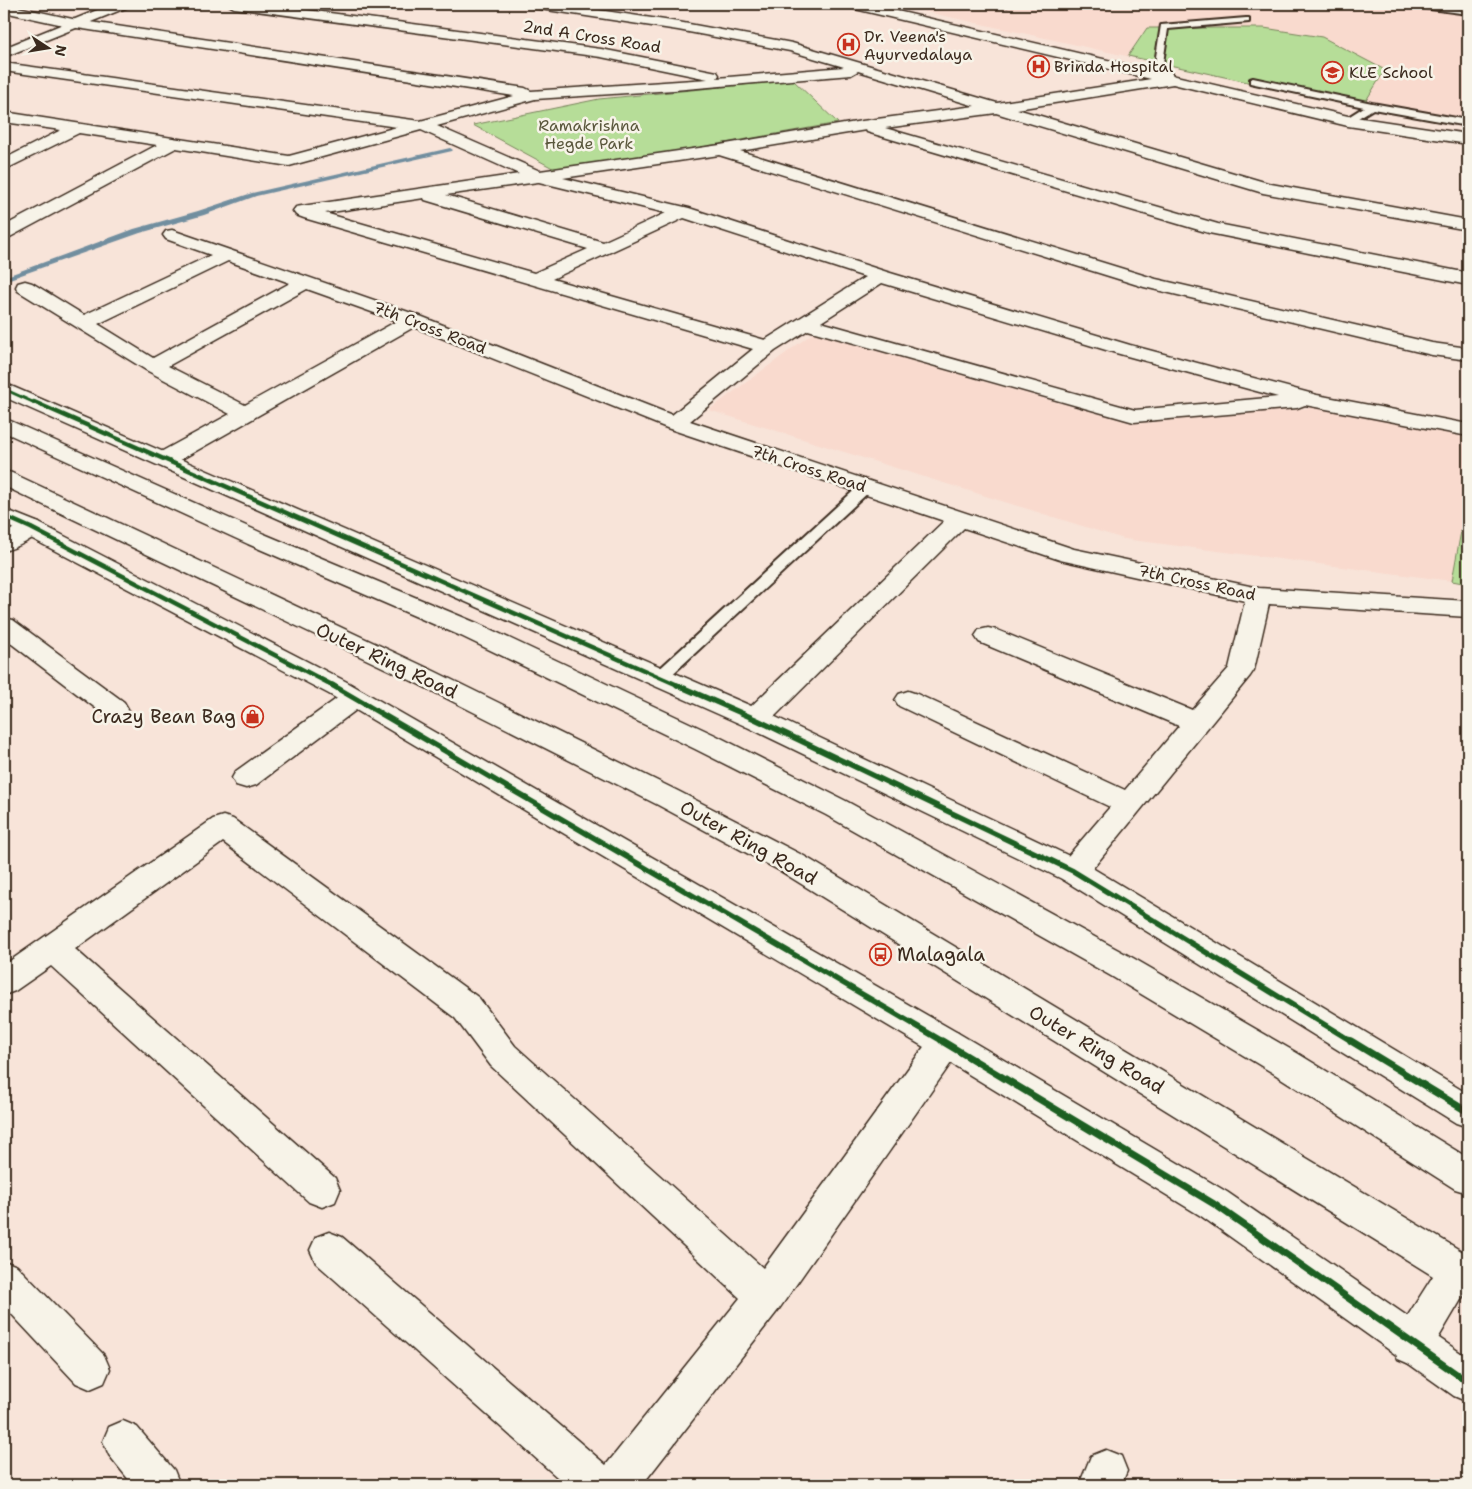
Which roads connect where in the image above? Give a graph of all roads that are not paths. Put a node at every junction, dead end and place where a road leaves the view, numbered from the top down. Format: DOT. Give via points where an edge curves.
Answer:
graph roads {
  1 [pos="123,4"];
  2 [pos="234,4"];
  3 [pos="534,4"];
  4 [pos="851,4"];
  5 [pos="956,4"];
  6 [pos="1007,4"];
  7 [pos="1408,4"];
  8 [pos="4,8"];
  9 [pos="1468,12"];
  10 [pos="1246,20"];
  11 [pos="77,24"];
  12 [pos="4,54"];
  13 [pos="4,67"];
  14 [pos="870,70"];
  15 [pos="735,80"];
  16 [pos="1173,80"];
  17 [pos="1253,81"];
  18 [pos="534,95"];
  19 [pos="1372,106"];
  20 [pos="996,108"];
  21 [pos="4,118"];
  22 [pos="1348,121"];
  23 [pos="1462,122"];
  24 [pos="424,126"];
  25 [pos="862,126"];
  26 [pos="76,129"];
  27 [pos="1468,139"];
  28 [pos="172,144"];
  29 [pos="720,150"];
  30 [pos="4,166"];
  31 [pos="539,177"];
  32 [pos="423,194"];
  33 [pos="683,212"];
  34 [pos="1468,225"];
  35 [pos="4,233"];
  36 [pos="172,236"];
  37 [pos="605,248"];
  38 [pos="226,255"];
  39 [pos="880,276"];
  40 [pos="1468,279"];
  41 [pos="534,280"];
  42 [pos="306,282"];
  43 [pos="25,287"];
  44 [pos="413,320"];
  45 [pos="84,323"];
  46 [pos="805,323"];
  47 [pos="768,347"];
  48 [pos="1468,354"];
  49 [pos="153,366"];
  50 [pos="4,388"];
  51 [pos="1315,401"];
  52 [pos="244,413"];
  53 [pos="674,422"];
  54 [pos="4,424"];
  55 [pos="1468,430"];
  56 [pos="165,459"];
  57 [pos="4,478"];
  58 [pos="866,486"];
  59 [pos="4,516"];
  60 [pos="961,518"];
  61 [pos="31,528"];
  62 [pos="4,544"];
  63 [pos="1260,596"];
  64 [pos="1468,609"];
  65 [pos="4,626"];
  66 [pos="988,636"];
  67 [pos="660,677"];
  68 [pos="355,698"];
  69 [pos="908,700"];
  70 [pos="115,709"];
  71 [pos="755,719"];
  72 [pos="1196,723"];
  73 [pos="246,778"];
  74 [pos="1129,804"];
  75 [pos="1073,871"];
  76 [pos="53,948"];
  77 [pos="4,982"];
  78 [pos="946,1042"];
  79 [pos="1468,1112"];
  80 [pos="1468,1177"];
  81 [pos="322,1190"];
  82 [pos="329,1250"];
  83 [pos="1463,1273"];
  84 [pos="4,1279"];
  85 [pos="766,1296"];
  86 [pos="1412,1344"];
  87 [pos="90,1369"];
  88 [pos="1468,1382"];
  89 [pos="123,1442"];
  90 [pos="159,1485"];
  91 [pos="597,1485"];
  92 [pos="616,1485"];
  1 -- 11 [label="main road"];
  2 -- 15 [label="main road, 2nd A Cross Road" via="601,54"];
  3 -- 14 [label="main road" via="782,46"];
  4 -- 16 [label="main road"];
  5 -- 6 [label="lane"];
  7 -- 9 [label="lane"];
  8 -- 11 [label="main road"];
  10 -- 16 [label="lane" via="1164,27 1158,62"];
  11 -- 12 [label="main road"];
  11 -- 18 [label="main road"];
  13 -- 24 [label="main road"];
  14 -- 15 [label="main road"];
  14 -- 20 [label="main road"];
  15 -- 18 [label="main road"];
  16 -- 20 [label="main road"];
  16 -- 22 [label="main road"];
  17 -- 19 [label="lane"];
  18 -- 24 [label="main road"];
  19 -- 22 [label="lane"];
  19 -- 23 [label="lane"];
  20 -- 25 [label="main road"];
  20 -- 34 [label="main road" via="1269,189"];
  21 -- 26 [label="main road"];
  22 -- 27 [label="main road"];
  24 -- 28 [label="main road" via="289,161"];
  24 -- 31 [label="main road"];
  25 -- 29 [label="main road"];
  25 -- 40 [label="main road" via="1214,229"];
  26 -- 28 [label="main road"];
  26 -- 30 [label="main road"];
  28 -- 35 [label="main road"];
  29 -- 31 [label="main road"];
  29 -- 48 [label="main road" via="1151,283 1432,349"];
  31 -- 32 [label="main road"];
  31 -- 33 [label="main road"];
  32 -- 37 [label="main road"];
  32 -- 41 [label="main road" via="302,211"];
  33 -- 37 [label="main road"];
  33 -- 39 [label="main road"];
  36 -- 38 [label="main road, 7th Cross Road"];
  37 -- 41 [label="main road"];
  38 -- 42 [label="main road, 7th Cross Road"];
  38 -- 45 [label="main road"];
  39 -- 46 [label="main road"];
  39 -- 51 [label="main road" via="1123,349"];
  41 -- 47 [label="main road"];
  42 -- 44 [label="main road, 7th Cross Road"];
  42 -- 49 [label="main road"];
  43 -- 45 [label="main road"];
  44 -- 52 [label="main road"];
  44 -- 53 [label="main road, 7th Cross Road"];
  45 -- 49 [label="main road"];
  46 -- 47 [label="main road"];
  46 -- 51 [label="main road" via="1134,416"];
  47 -- 53 [label="main road"];
  49 -- 52 [label="main road"];
  50 -- 56 [label="main road"];
  51 -- 55 [label="main road"];
  52 -- 56 [label="main road"];
  53 -- 58 [label="main road, 7th Cross Road"];
  54 -- 80 [label="main road" via="256,539 470,630 828,804 1122,967 1285,1062"];
  56 -- 67 [label="main road"];
  57 -- 83 [label="main road, Outer Ring Road" via="426,677 792,864"];
  58 -- 60 [label="main road, 7th Cross Road"];
  58 -- 67 [label="lane"];
  59 -- 61 [label="main road"];
  60 -- 63 [label="main road, 7th Cross Road" via="1068,556"];
  60 -- 71 [label="main road"];
  61 -- 62 [label="main road"];
  61 -- 68 [label="main road"];
  63 -- 64 [label="main road, 7th Cross Road"];
  63 -- 72 [label="main road" via="1241,670"];
  65 -- 70 [label="main road"];
  66 -- 72 [label="main road"];
  67 -- 71 [label="main road"];
  68 -- 73 [label="main road"];
  68 -- 78 [label="main road"];
  69 -- 74 [label="main road"];
  71 -- 75 [label="main road"];
  72 -- 74 [label="main road"];
  74 -- 75 [label="main road"];
  75 -- 79 [label="main road"];
  76 -- 77 [label="main road"];
  76 -- 81 [label="main road"];
  76 -- 85 [label="main road" via="223,827 467,1008 503,1056"];
  78 -- 85 [label="main road"];
  78 -- 86 [label="main road" via="1214,1204"];
  82 -- 91 [label="main road"];
  83 -- 86 [label="main road"];
  84 -- 87 [label="main road"];
  85 -- 92 [label="main road"];
  86 -- 88 [label="main road"];
  89 -- 90 [label="main road"];
}
